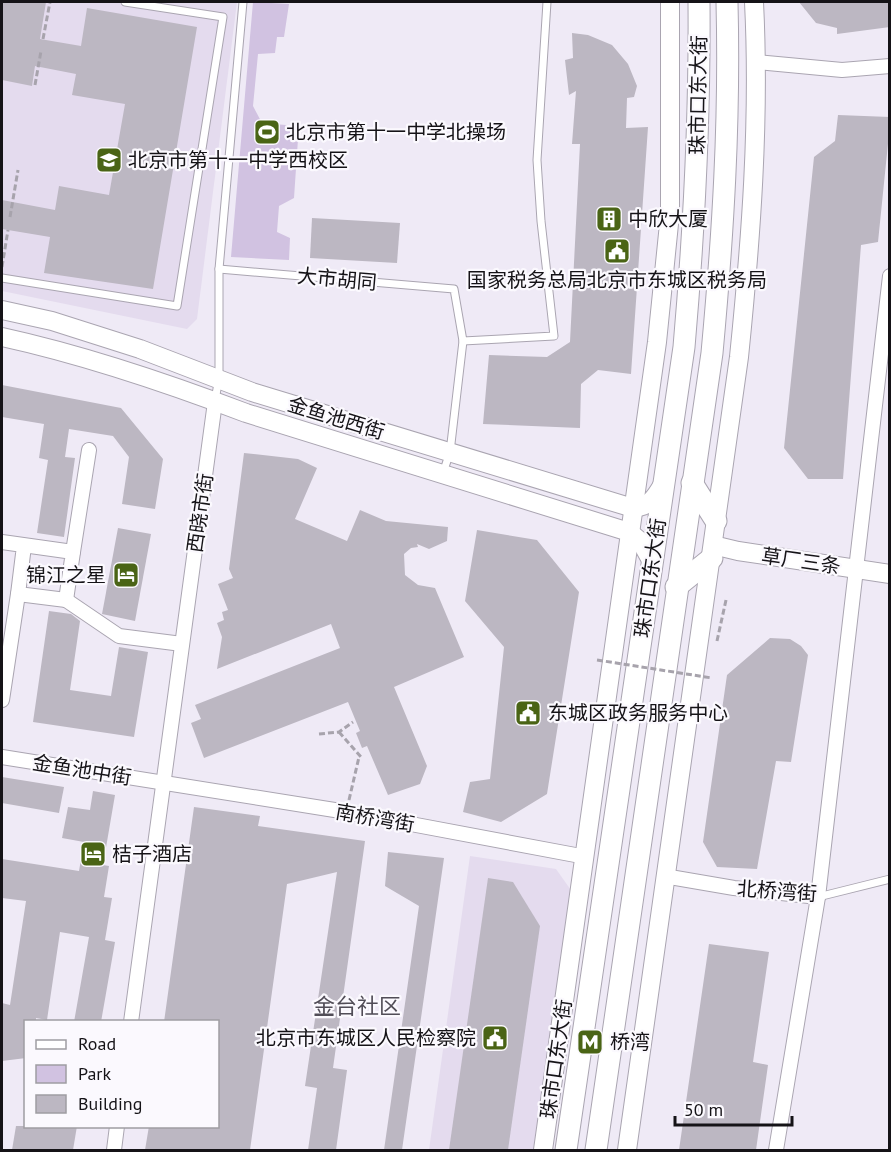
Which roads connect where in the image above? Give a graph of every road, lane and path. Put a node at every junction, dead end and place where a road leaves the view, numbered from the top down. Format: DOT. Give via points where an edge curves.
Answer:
graph roads {
  1 [pos="50,2"];
  2 [pos="125,2"];
  3 [pos="243,2"];
  4 [pos="547,2"];
  5 [pos="670,2"];
  6 [pos="699,2"];
  7 [pos="727,2"];
  8 [pos="754,2"];
  9 [pos="43,39"];
  10 [pos="41,51"];
  11 [pos="757,62"];
  12 [pos="890,66"];
  13 [pos="35,85"];
  14 [pos="18,170"];
  15 [pos="10,217"];
  16 [pos="8,230"];
  17 [pos="2,267"];
  18 [pos="219,269"];
  19 [pos="890,276"];
  20 [pos="2,278"];
  21 [pos="2,310"];
  22 [pos="2,337"];
  23 [pos="463,341"];
  24 [pos="219,378"];
  25 [pos="215,402"];
  26 [pos="89,450"];
  27 [pos="450,452"];
  28 [pos="443,473"];
  29 [pos="692,483"];
  30 [pos="663,484"];
  31 [pos="633,508"];
  32 [pos="716,521"];
  33 [pos="629,532"];
  34 [pos="2,542"];
  35 [pos="24,546"];
  36 [pos="73,552"];
  37 [pos="712,552"];
  38 [pos="652,562"];
  39 [pos="857,569"];
  40 [pos="890,574"];
  41 [pos="676,587"];
  42 [pos="18,594"];
  43 [pos="66,600"];
  44 [pos="726,600"];
  45 [pos="718,637"];
  46 [pos="182,644"];
  47 [pos="597,660"];
  48 [pos="712,678"];
  49 [pos="2,700"];
  50 [pos="353,722"];
  51 [pos="339,732"];
  52 [pos="319,734"];
  53 [pos="2,757"];
  54 [pos="163,782"];
  55 [pos="347,812"];
  56 [pos="586,857"];
  57 [pos="664,876"];
  58 [pos="890,879"];
  59 [pos="818,897"];
  60 [pos="131,1020"];
  61 [pos="117,1128"];
  62 [pos="114,1150"];
  63 [pos="543,1150"];
  64 [pos="566,1150"];
  65 [pos="596,1150"];
  66 [pos="627,1150"];
  67 [pos="776,1150"];
  1 -- 9 [label="path"];
  2 -- 20 [label="lane" via="223,17 177,306"];
  3 -- 18 [label="lane, 西晓市街"];
  4 -- 23 [label="lane" via="537,160 554,336"];
  5 -- 31 [label="street, 珠市口东大街" via="670,214 657,342"];
  6 -- 30 [label="main road, 珠市口东大街" via="695,215 684,347"];
  7 -- 29 [label="main road, 珠市口东大街" via="729,87 724,224 712,353"];
  8 -- 11 [label="street"];
  10 -- 13 [label="path"];
  11 -- 12 [label="street" via="842,70"];
  11 -- 32 [label="street" via="752,229"];
  14 -- 15 [label="path"];
  16 -- 17 [label="path"];
  18 -- 23 [label="lane, 大市胡同" via="454,289"];
  18 -- 24 [label="lane, 西晓市街"];
  19 -- 39 [label="street"];
  21 -- 24 [label="street, 金鱼池西街" via="85,332"];
  22 -- 25 [label="street, 金鱼池西街" via="76,356"];
  23 -- 27 [label="lane"];
  24 -- 25 [label="lane, 西晓市街"];
  24 -- 27 [label="street, 金鱼池西街" via="252,392"];
  25 -- 28 [label="street, 金鱼池西街"];
  25 -- 46 [label="street, 西晓市街"];
  26 -- 36 [label="street"];
  27 -- 28 [label="lane"];
  27 -- 31 [label="street, 金鱼池西街"];
  28 -- 33 [label="street, 金鱼池西街"];
  29 -- 32 [label="main road"];
  29 -- 41 [label="main road, 珠市口东大街"];
  30 -- 31 [label="street" via="644,507"];
  30 -- 38 [label="main road, 珠市口东大街"];
  31 -- 33 [label="street, 珠市口东大街"];
  32 -- 37 [label="street"];
  33 -- 38 [label="street" via="641,542"];
  33 -- 56 [label="street, 珠市口东大街"];
  34 -- 35 [label="street"];
  35 -- 36 [label="street"];
  35 -- 42 [label="street"];
  36 -- 43 [label="street"];
  37 -- 39 [label="street, 草厂三条" via="738,551"];
  37 -- 41 [label="main road"];
  37 -- 57 [label="street"];
  38 -- 64 [label="main road, 珠市口东大街"];
  39 -- 40 [label="street, 草厂三条"];
  39 -- 59 [label="street"];
  41 -- 65 [label="main road, 珠市口东大街"];
  42 -- 43 [label="street"];
  42 -- 49 [label="street"];
  43 -- 46 [label="street" via="119,636"];
  44 -- 45 [label="path"];
  46 -- 54 [label="street, 西晓市街"];
  47 -- 48 [label="path, bridge"];
  50 -- 51 [label="path"];
  51 -- 52 [label="path"];
  51 -- 55 [label="path" via="360,757"];
  53 -- 54 [label="street, 金鱼池中街"];
  54 -- 55 [label="street, 南桥湾街"];
  54 -- 60 [label="street, 西晓市街"];
  55 -- 56 [label="street, 南桥湾街"];
  56 -- 63 [label="street, 珠市口东大街"];
  57 -- 59 [label="street, 北桥湾街"];
  57 -- 66 [label="street"];
  58 -- 59 [label="lane, 北桥湾街"];
  59 -- 67 [label="street"];
  61 -- 62 [label="street"];
}
